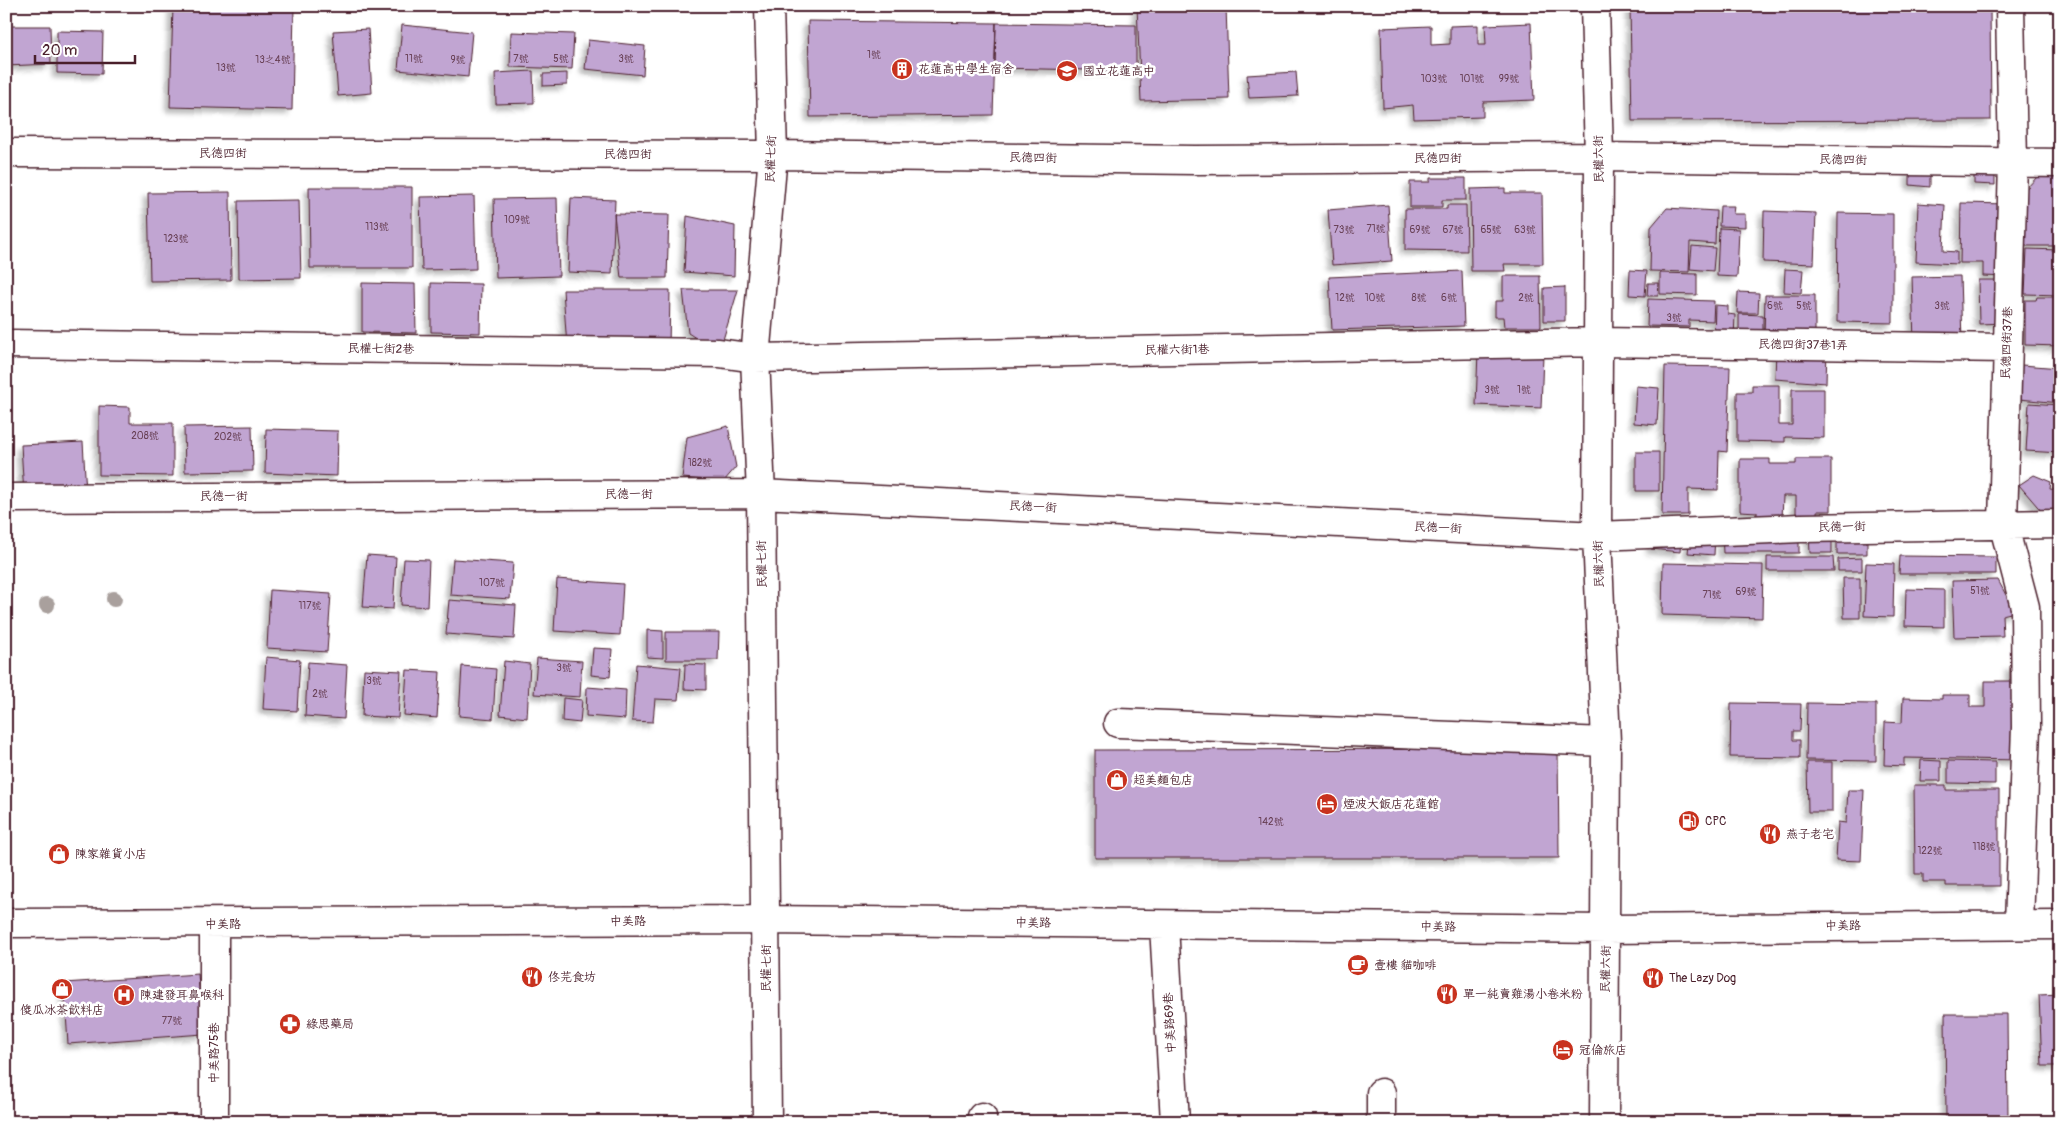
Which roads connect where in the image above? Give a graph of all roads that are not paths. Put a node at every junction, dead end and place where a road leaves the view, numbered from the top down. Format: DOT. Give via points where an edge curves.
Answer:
graph roads {
  1 [pos="769,6"];
  2 [pos="1594,6"];
  3 [pos="2010,6"];
  4 [pos="6,153"];
  5 [pos="773,155"];
  6 [pos="1599,157"];
  7 [pos="2013,163"];
  8 [pos="2060,163"];
  9 [pos="1600,342"];
  10 [pos="6,344"];
  11 [pos="2006,348"];
  12 [pos="755,358"];
  13 [pos="761,494"];
  14 [pos="6,498"];
  15 [pos="2003,524"];
  16 [pos="2060,524"];
  17 [pos="1597,536"];
  18 [pos="1118,723"];
  19 [pos="1606,742"];
  20 [pos="766,920"];
  21 [pos="6,923"];
  22 [pos="214,924"];
  23 [pos="1164,924"];
  24 [pos="2019,924"];
  25 [pos="2060,926"];
  26 [pos="1606,929"];
  27 [pos="1381,1093"];
  28 [pos="214,1122"];
  29 [pos="767,1122"];
  30 [pos="1175,1122"];
  31 [pos="1381,1122"];
  32 [pos="1604,1122"];
  1 -- 5 [label="street, 民權七街"];
  2 -- 6 [label="street, 民權六街"];
  3 -- 7 [label="street, 民德四街37巷"];
  4 -- 5 [label="street, 民德四街"];
  5 -- 6 [label="street, 民德四街" via="1195,160"];
  5 -- 12 [label="street, 民權七街"];
  6 -- 7 [label="street, 民德四街"];
  6 -- 9 [label="street, 民權六街"];
  7 -- 8 [label="street, 民德四街"];
  7 -- 11 [label="street, 民德四街37巷"];
  9 -- 11 [label="street, 民德四街37巷1弄"];
  9 -- 12 [label="street, 民權六街1巷"];
  9 -- 17 [label="street, 民權六街"];
  10 -- 12 [label="street, 民權七街2巷" via="719,352"];
  11 -- 15 [label="street, 民德四街37巷"];
  12 -- 13 [label="street, 民權七街"];
  13 -- 14 [label="street, 民德一街"];
  13 -- 17 [label="street, 民德一街"];
  13 -- 20 [label="street, 民權七街"];
  15 -- 16 [label="street, 民德一街"];
  15 -- 17 [label="street, 民德一街"];
  15 -- 24 [label="street, 民德四街37巷" via="2025,607 2026,727"];
  17 -- 19 [label="street, 民權六街"];
  18 -- 19 [label="street"];
  19 -- 26 [label="street, 民權六街"];
  20 -- 22 [label="street, 中美路"];
  20 -- 23 [label="street, 中美路"];
  20 -- 29 [label="street, 民權七街"];
  21 -- 22 [label="street, 中美路"];
  22 -- 28 [label="street, 中美路75巷"];
  23 -- 26 [label="street, 中美路"];
  23 -- 30 [label="street, 中美路69巷"];
  24 -- 25 [label="street, 中美路"];
  24 -- 26 [label="street, 中美路"];
  26 -- 32 [label="street, 民權六街"];
  27 -- 31 [label="street"];
}
